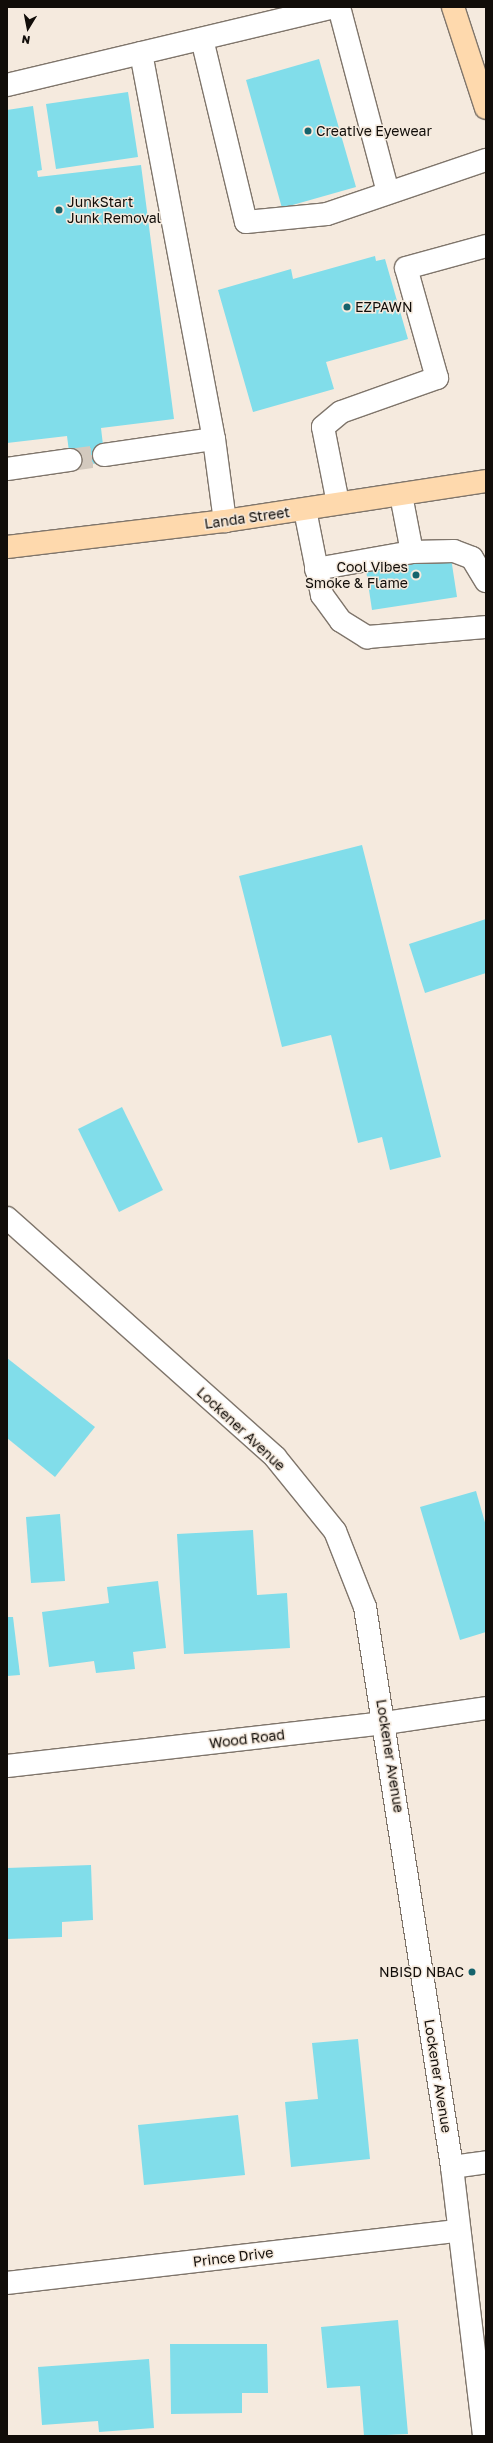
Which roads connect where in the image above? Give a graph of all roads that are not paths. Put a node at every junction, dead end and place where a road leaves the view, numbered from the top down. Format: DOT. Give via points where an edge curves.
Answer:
graph roads {
  1 [pos="334,7"];
  2 [pos="339,7"];
  3 [pos="453,7"];
  4 [pos="202,39"];
  5 [pos="141,53"];
  6 [pos="7,85"];
  7 [pos="486,108"];
  8 [pos="486,160"];
  9 [pos="388,192"];
  10 [pos="486,246"];
  11 [pos="214,439"];
  12 [pos="104,455"];
  13 [pos="70,460"];
  14 [pos="7,469"];
  15 [pos="486,482"];
  16 [pos="401,495"];
  17 [pos="338,503"];
  18 [pos="304,510"];
  19 [pos="225,521"];
  20 [pos="7,547"];
  21 [pos="412,552"];
  22 [pos="316,569"];
  23 [pos="486,581"];
  24 [pos="486,627"];
  25 [pos="7,1218"];
  26 [pos="486,1708"];
  27 [pos="385,1723"];
  28 [pos="7,1766"];
  29 [pos="486,2162"];
  30 [pos="452,2167"];
  31 [pos="459,2231"];
  32 [pos="7,2283"];
  33 [pos="479,2338"];
  34 [pos="484,2436"];
  1 -- 4 [label="street"];
  2 -- 9 [label="street"];
  3 -- 7 [label="main road"];
  4 -- 5 [label="street"];
  4 -- 9 [label="street" via="246,222 327,214"];
  5 -- 6 [label="street"];
  5 -- 11 [label="street"];
  8 -- 9 [label="street"];
  10 -- 17 [label="street" via="406,268 437,378 341,412 323,428"];
  11 -- 12 [label="street"];
  11 -- 19 [label="street"];
  13 -- 14 [label="street"];
  15 -- 16 [label="main road, Landa Street"];
  16 -- 17 [label="main road, Landa Street"];
  16 -- 21 [label="street"];
  17 -- 18 [label="main road, Landa Street"];
  18 -- 19 [label="main road, Landa Street"];
  18 -- 22 [label="street"];
  19 -- 20 [label="main road, Landa Street"];
  21 -- 22 [label="street"];
  21 -- 23 [label="street" via="454,551 472,558"];
  22 -- 24 [label="street" via="322,595 341,621 368,637"];
  25 -- 27 [label="street, Lockener Avenue" via="275,1457 335,1531 365,1607"];
  26 -- 27 [label="street, Wood Road"];
  27 -- 28 [label="street, Wood Road"];
  27 -- 30 [label="street, Lockener Avenue"];
  29 -- 30 [label="street"];
  30 -- 31 [label="street, Lockener Avenue"];
  31 -- 32 [label="street, Prince Drive"];
  31 -- 33 [label="street, Lockener Avenue"];
  33 -- 34 [label="street, Lockener Avenue"];
}
